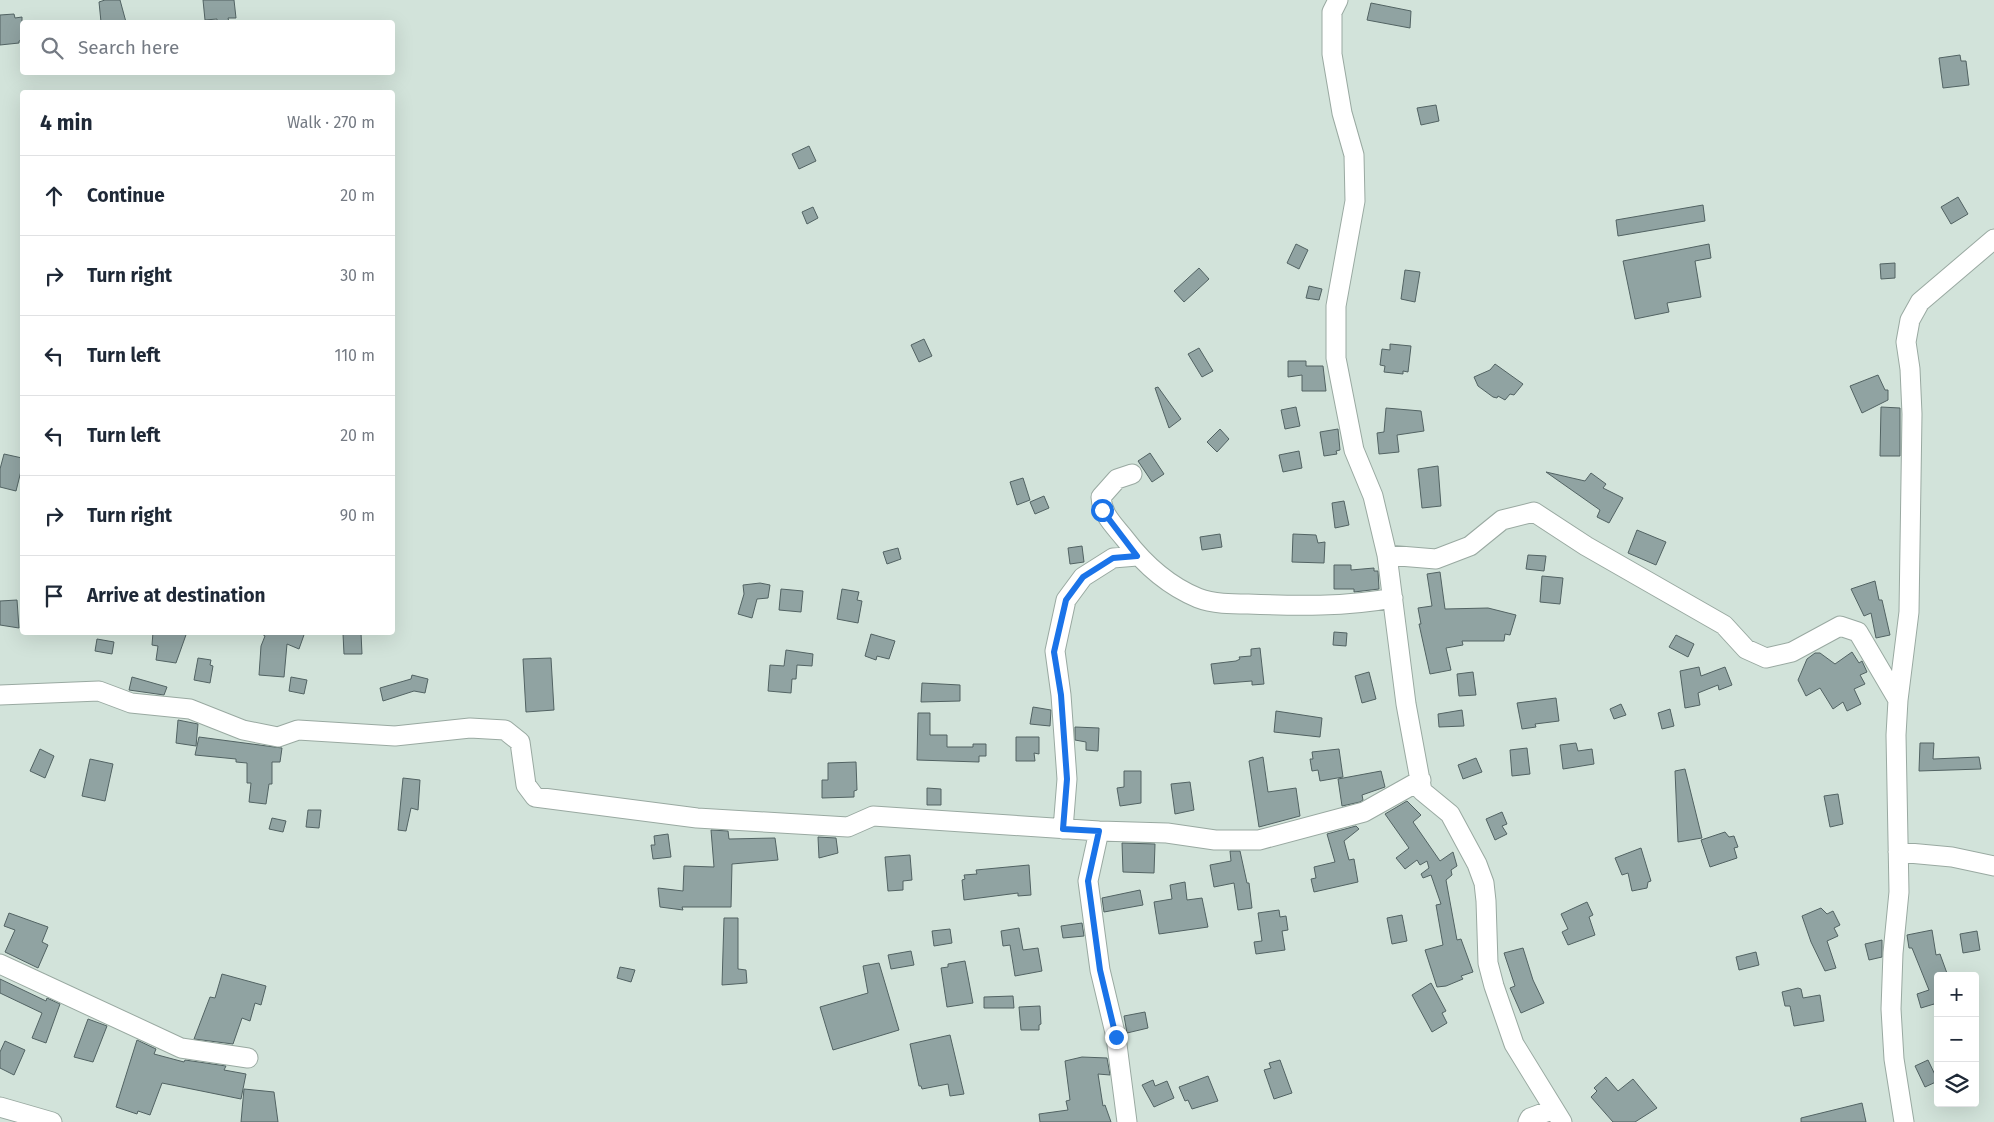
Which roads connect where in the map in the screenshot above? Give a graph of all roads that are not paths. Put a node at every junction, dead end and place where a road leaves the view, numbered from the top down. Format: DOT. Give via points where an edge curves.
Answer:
graph roads {
  1 [pos="1338,0"];
  2 [pos="1994,239"];
  3 [pos="1132,474"];
  4 [pos="1387,555"];
  5 [pos="1137,556"];
  6 [pos="1393,598"];
  7 [pos="0,695"];
  8 [pos="1898,700"];
  9 [pos="1421,780"];
  10 [pos="1063,829"];
  11 [pos="1099,831"];
  12 [pos="1898,852"];
  13 [pos="1994,866"];
  14 [pos="0,964"];
  15 [pos="248,1058"];
  16 [pos="0,1108"];
  17 [pos="1558,1116"];
  18 [pos="52,1122"];
  19 [pos="1127,1122"];
  20 [pos="1528,1122"];
  21 [pos="1904,1122"];
  1 -- 4 [label="street" via="1332,12 1332,54 1342,113 1354,155 1355,201 1336,306 1336,358 1354,450 1373,496"];
  2 -- 8 [label="street" via="1920,302 1910,320 1906,342 1912,414 1909,612"];
  3 -- 5 [label="street" via="1117,480 1101,497 1102,510"];
  4 -- 6 [label="street"];
  4 -- 8 [label="street" via="1436,559 1470,546 1502,520 1534,512 1586,546 1724,625 1746,649 1766,658 1792,652 1840,626 1858,632"];
  5 -- 6 [label="street" via="1172,583 1200,599 1230,604 1279,606"];
  5 -- 10 [label="street" via="1113,558 1083,577 1066,600 1054,652 1061,695 1067,779"];
  6 -- 9 [label="street" via="1406,704"];
  7 -- 10 [label="street" via="99,691 131,703 190,710 243,730 278,737 298,730 395,736 470,728 505,730 520,742 526,784 535,797 657,813 848,827 873,816"];
  8 -- 12 [label="street"];
  9 -- 11 [label="street" via="1364,812 1259,840"];
  9 -- 17 [label="street" via="1422,791 1450,814 1477,864 1485,892 1488,963 1494,986 1514,1044"];
  10 -- 11 [label="street"];
  11 -- 19 [label="street" via="1088,881 1100,970 1116,1037"];
  12 -- 13 [label="street" via="1952,857"];
  12 -- 21 [label="street" via="1900,892 1891,1009 1894,1059"];
  14 -- 15 [label="street" via="181,1048"];
  16 -- 18 [label="street"];
  17 -- 20 [label="street" via="1530,1118"];
}
